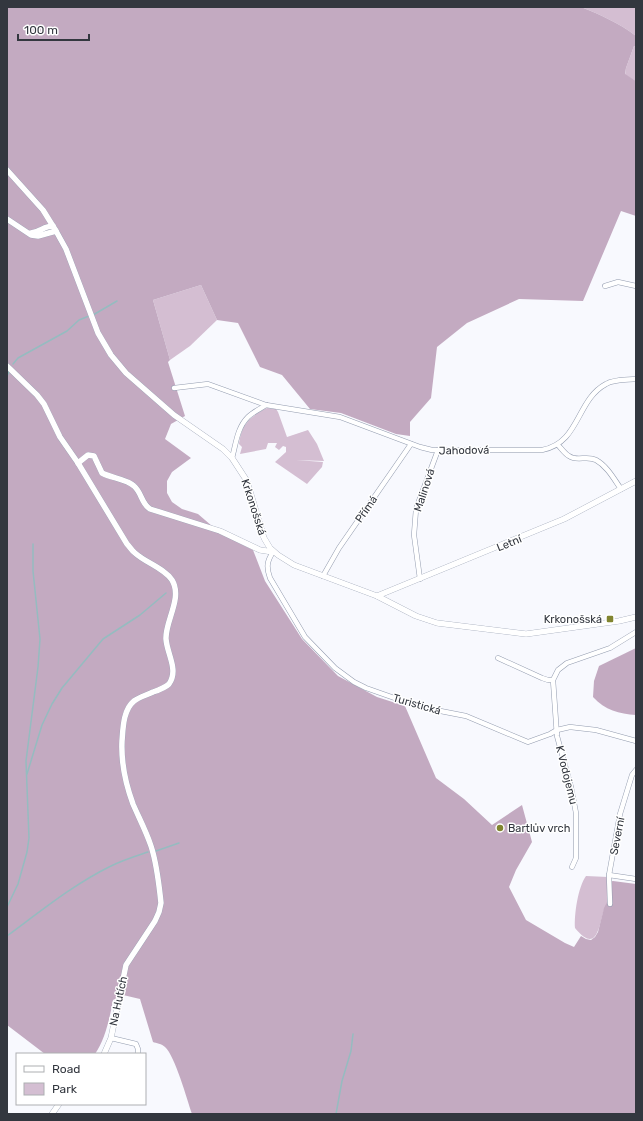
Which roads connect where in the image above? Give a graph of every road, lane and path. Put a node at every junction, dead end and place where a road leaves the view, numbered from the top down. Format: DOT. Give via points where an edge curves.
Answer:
graph roads {
  1 [pos="7,170"];
  2 [pos="43,210"];
  3 [pos="7,219"];
  4 [pos="55,228"];
  5 [pos="42,229"];
  6 [pos="27,233"];
  7 [pos="605,286"];
  8 [pos="636,286"];
  9 [pos="7,366"];
  10 [pos="636,379"];
  11 [pos="174,388"];
  12 [pos="266,405"];
  13 [pos="411,444"];
  14 [pos="558,445"];
  15 [pos="438,450"];
  16 [pos="232,458"];
  17 [pos="78,463"];
  18 [pos="636,481"];
  19 [pos="620,489"];
  20 [pos="273,552"];
  21 [pos="322,576"];
  22 [pos="420,579"];
  23 [pos="378,596"];
  24 [pos="636,617"];
  25 [pos="636,632"];
  26 [pos="498,658"];
  27 [pos="553,680"];
  28 [pos="557,730"];
  29 [pos="636,741"];
  30 [pos="636,770"];
  31 [pos="572,867"];
  32 [pos="609,875"];
  33 [pos="636,879"];
  34 [pos="610,904"];
  35 [pos="111,1038"];
  36 [pos="104,1053"];
  37 [pos="138,1053"];
  38 [pos="58,1105"];
  39 [pos="52,1114"];
  1 -- 2 [label="street, Krkonošská"];
  2 -- 4 [label="street, Krkonošská"];
  2 -- 5 [label="street" via="45,224"];
  3 -- 6 [label="street"];
  4 -- 5 [label="street" via="46,226"];
  4 -- 6 [label="street" via="35,236"];
  4 -- 16 [label="street, Krkonošská" via="98,333 111,355 126,373 174,415"];
  5 -- 6 [label="street"];
  7 -- 8 [label="street" via="618,282"];
  9 -- 17 [label="street" via="44,404 60,437"];
  10 -- 14 [label="street" via="605,384 588,401 572,429"];
  11 -- 12 [label="street, Jahodová" via="208,384"];
  12 -- 13 [label="street, Jahodová" via="340,417"];
  12 -- 16 [label="street" via="248,417 242,426"];
  13 -- 15 [label="street, Jahodová"];
  13 -- 21 [label="street, Přímá"];
  14 -- 15 [label="street, Jahodová" via="542,450"];
  14 -- 19 [label="street" via="573,458 586,457 596,460 604,466"];
  15 -- 22 [label="street, Malinová" via="416,509 414,535"];
  16 -- 20 [label="street, Krkonošská" via="247,481 262,534"];
  17 -- 20 [label="street" via="88,455 94,456 102,473 132,484 150,509 220,530 260,550"];
  17 -- 35 [label="street, Na Hutích" via="127,544 134,553 167,575 175,589 166,640 172,667 171,680 164,688 133,702 126,712 124,722 122,743 126,782 155,859 161,902 155,921 126,965"];
  18 -- 19 [label="street, Letní"];
  19 -- 22 [label="street, Letní" via="557,522"];
  20 -- 21 [label="street, Krkonošská"];
  20 -- 28 [label="street, Turistická" via="268,560 268,573 306,637 335,668 354,682 420,707 466,716 528,742"];
  21 -- 23 [label="street, Krkonošská"];
  22 -- 23 [label="street, Letní"];
  23 -- 24 [label="street, Krkonošská" via="430,621 521,634"];
  25 -- 27 [label="street" via="610,648 568,663 558,670"];
  26 -- 27 [label="street" via="542,678"];
  27 -- 28 [label="street, K Vodojemu"];
  28 -- 29 [label="street, Turistická" via="570,727 596,730"];
  28 -- 31 [label="street, K Vodojemu" via="576,813 576,858"];
  30 -- 32 [label="street, Severní" via="632,775 620,814"];
  32 -- 33 [label="street"];
  32 -- 34 [label="street, Severní"];
  35 -- 36 [label="street, Na Hutích"];
  35 -- 37 [label="street, Na Hutích" via="136,1044"];
  38 -- 39 [label="street"];
}
